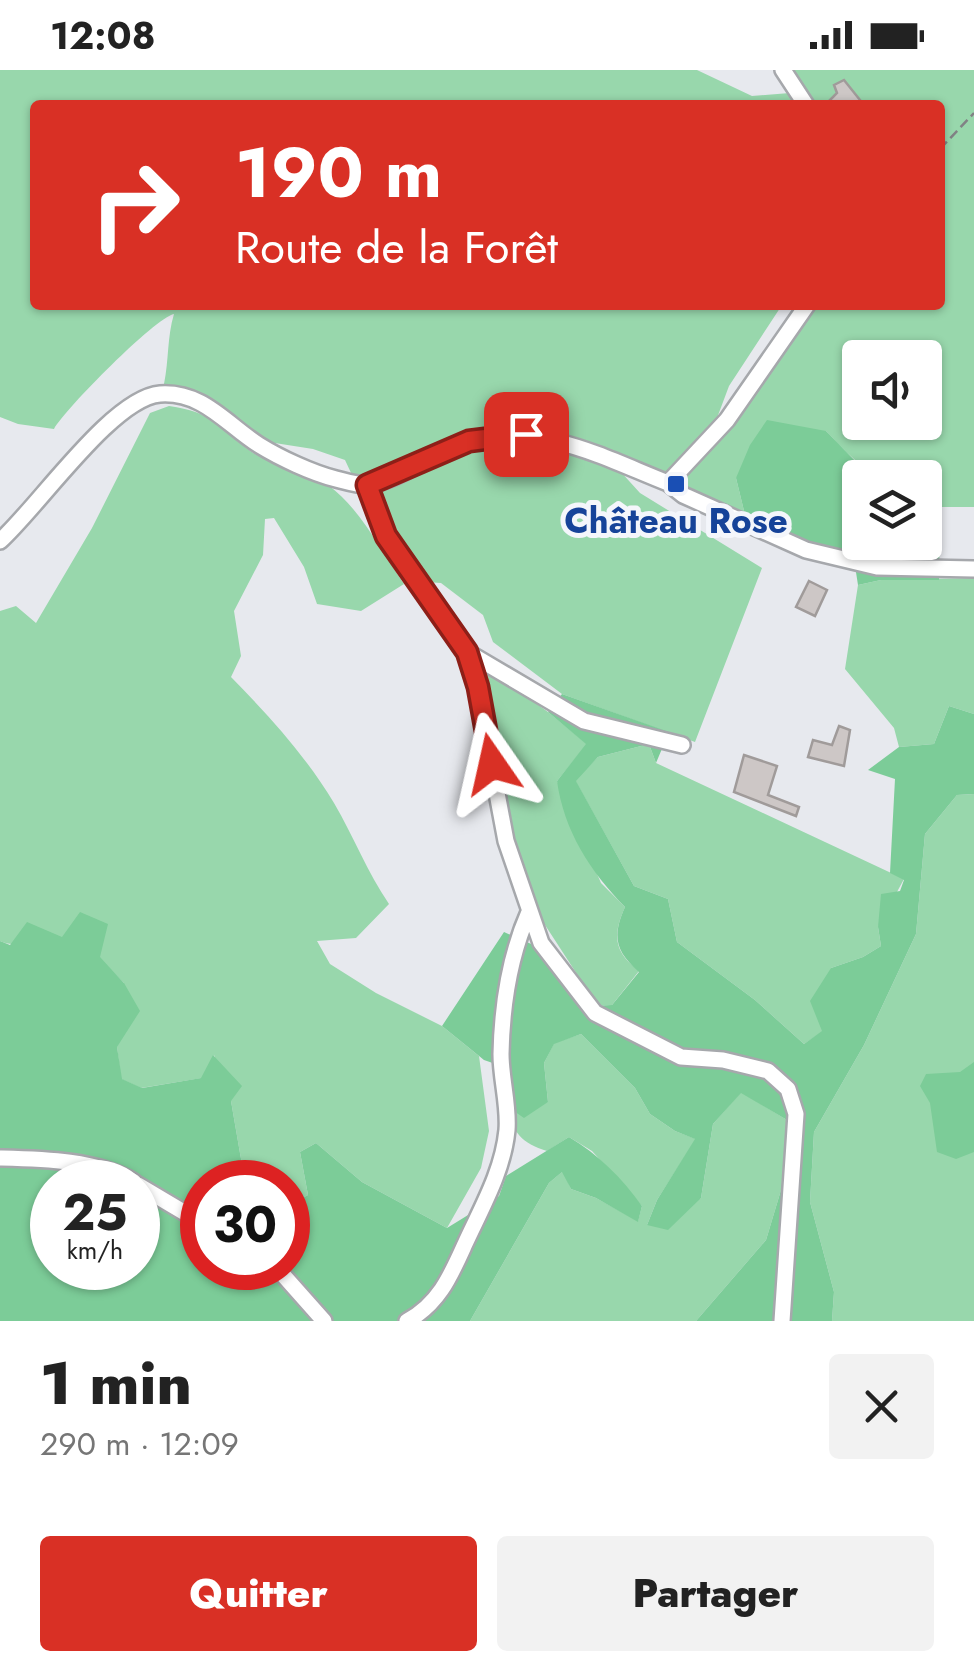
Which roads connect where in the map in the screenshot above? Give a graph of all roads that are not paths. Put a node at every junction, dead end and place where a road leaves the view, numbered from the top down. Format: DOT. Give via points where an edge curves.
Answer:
graph roads {
  1 [pos="783,70"];
  2 [pos="803,100"];
  3 [pos="804,310"];
  4 [pos="668,484"];
  5 [pos="367,485"];
  6 [pos="0,541"];
  7 [pos="974,569"];
  8 [pos="467,652"];
  9 [pos="682,745"];
  10 [pos="529,912"];
  11 [pos="0,1158"];
  12 [pos="30,1161"];
  13 [pos="297,1290"];
  14 [pos="324,1321"];
  15 [pos="408,1321"];
  16 [pos="782,1321"];
  1 -- 2 [label="street"];
  3 -- 4 [label="street" via="728,420"];
  4 -- 5 [label="street" via="526,434 469,441"];
  4 -- 7 [label="street" via="806,550 877,567"];
  5 -- 6 [label="street" via="332,478 260,446 208,405 160,394 114,416"];
  5 -- 8 [label="street" via="386,536"];
  8 -- 9 [label="street" via="584,721"];
  8 -- 10 [label="street" via="506,840"];
  10 -- 15 [label="street" via="510,970 500,1168 444,1290"];
  10 -- 16 [label="street" via="540,943 596,1014 681,1057 768,1071 788,1090 796,1114"];
  11 -- 12 [label="street"];
  13 -- 14 [label="street"];
}
